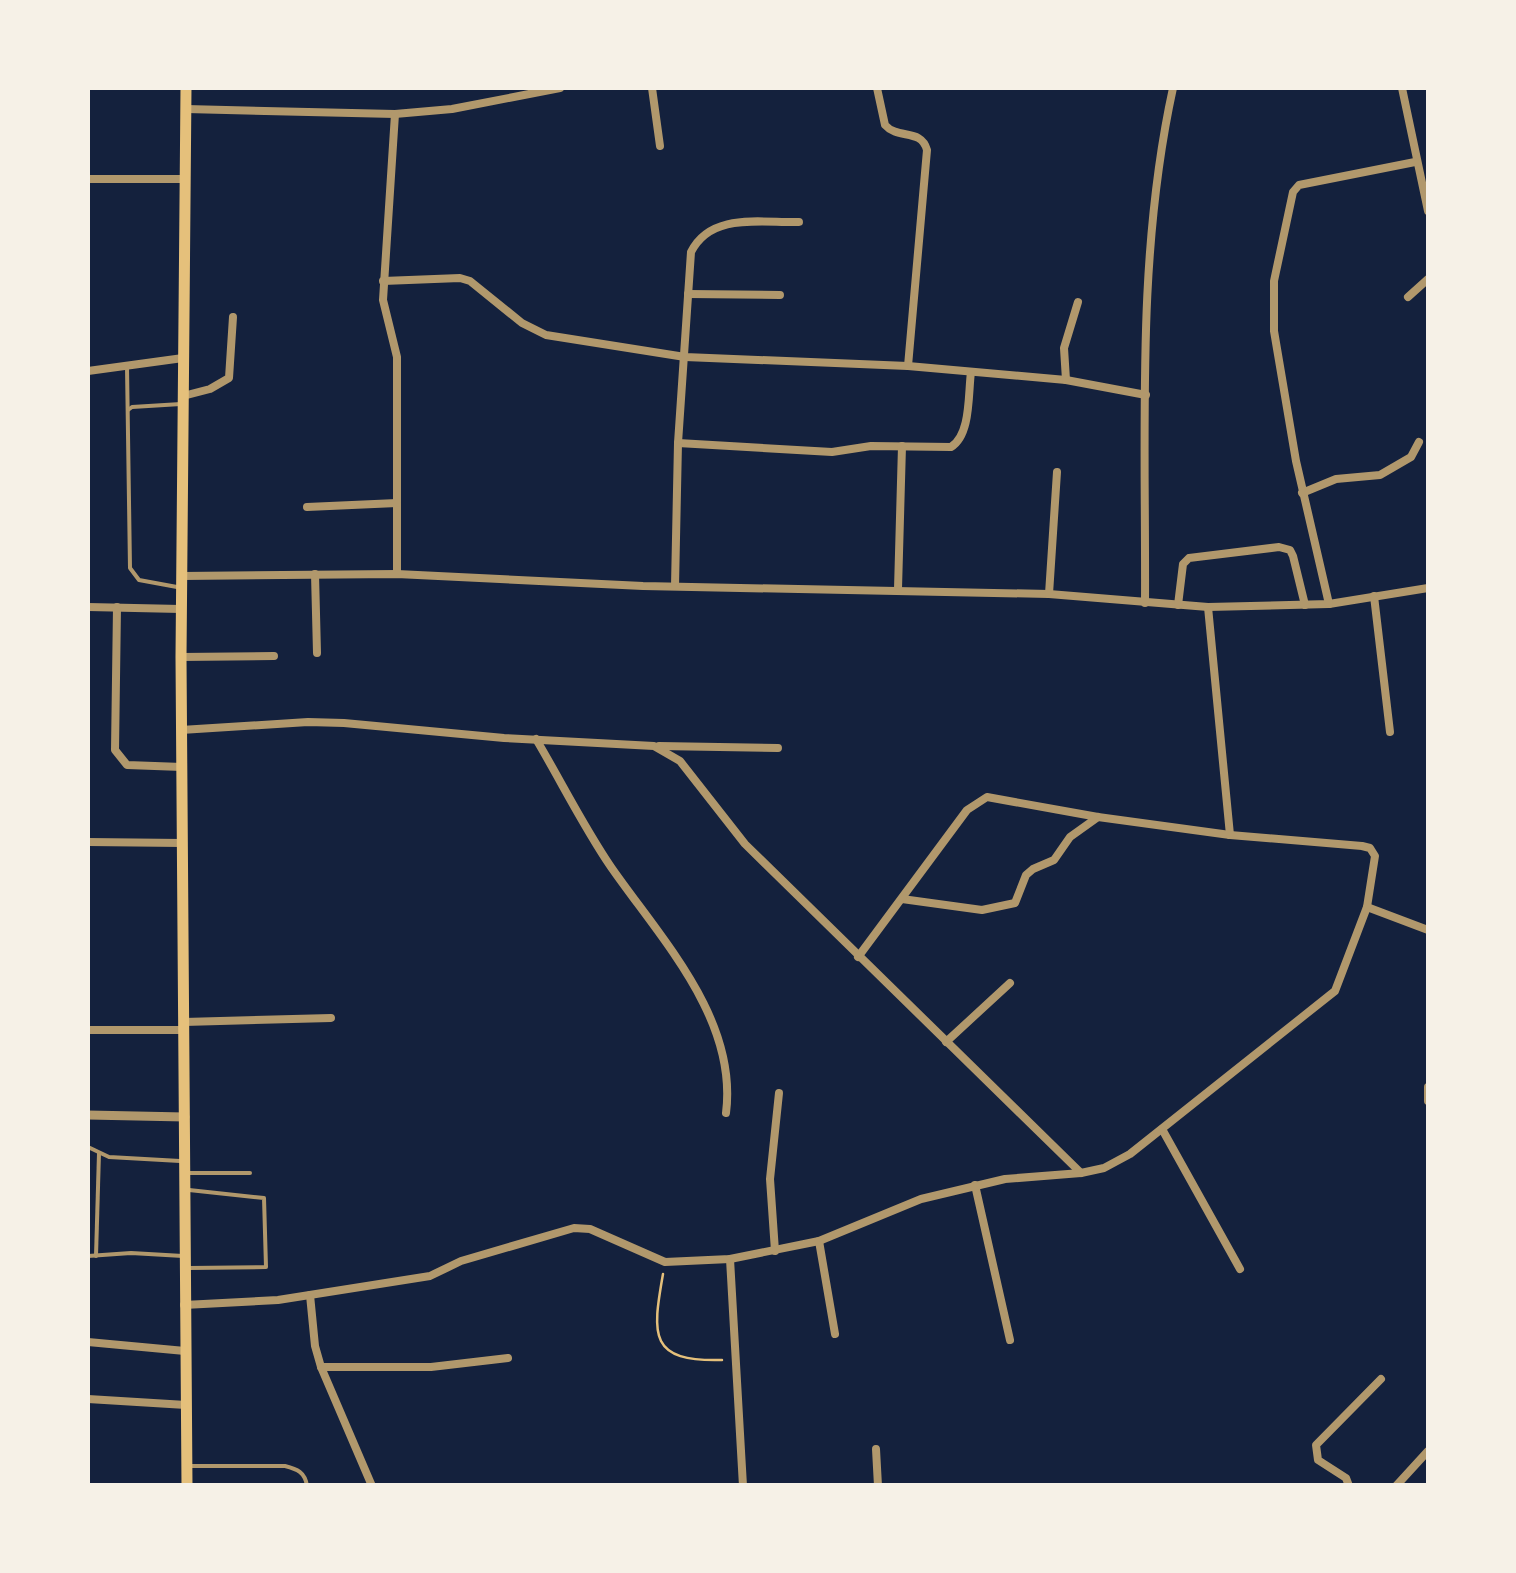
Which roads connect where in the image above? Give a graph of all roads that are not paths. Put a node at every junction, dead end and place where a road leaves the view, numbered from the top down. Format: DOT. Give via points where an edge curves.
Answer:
graph roads {
  1 [pos="186,88"];
  2 [pos="489,88"];
  3 [pos="560,88"];
  4 [pos="652,88"];
  5 [pos="877,88"];
  6 [pos="1173,88"];
  7 [pos="1402,88"];
  8 [pos="490,101"];
  9 [pos="186,109"];
  10 [pos="395,114"];
  11 [pos="660,146"];
  12 [pos="1416,162"];
  13 [pos="88,179"];
  14 [pos="183,179"];
  15 [pos="1428,211"];
  16 [pos="799,222"];
  17 [pos="1428,278"];
  18 [pos="383,281"];
  19 [pos="688,294"];
  20 [pos="780,295"];
  21 [pos="1408,298"];
  22 [pos="1078,302"];
  23 [pos="233,316"];
  24 [pos="685,357"];
  25 [pos="183,358"];
  26 [pos="908,366"];
  27 [pos="127,367"];
  28 [pos="88,371"];
  29 [pos="970,372"];
  30 [pos="1066,380"];
  31 [pos="1146,395"];
  32 [pos="183,400"];
  33 [pos="128,410"];
  34 [pos="1418,442"];
  35 [pos="678,444"];
  36 [pos="902,446"];
  37 [pos="1056,472"];
  38 [pos="1302,494"];
  39 [pos="397,503"];
  40 [pos="307,507"];
  41 [pos="316,574"];
  42 [pos="397,574"];
  43 [pos="182,582"];
  44 [pos="675,586"];
  45 [pos="1428,588"];
  46 [pos="898,589"];
  47 [pos="1049,594"];
  48 [pos="1374,596"];
  49 [pos="1146,603"];
  50 [pos="1329,604"];
  51 [pos="1178,605"];
  52 [pos="1306,605"];
  53 [pos="88,607"];
  54 [pos="116,607"];
  55 [pos="1208,607"];
  56 [pos="181,609"];
  57 [pos="316,653"];
  58 [pos="274,656"];
  59 [pos="181,657"];
  60 [pos="181,730"];
  61 [pos="1390,732"];
  62 [pos="536,739"];
  63 [pos="654,746"];
  64 [pos="778,748"];
  65 [pos="182,768"];
  66 [pos="1098,817"];
  67 [pos="1230,835"];
  68 [pos="88,842"];
  69 [pos="182,842"];
  70 [pos="902,899"];
  71 [pos="1367,907"];
  72 [pos="1428,930"];
  73 [pos="858,958"];
  74 [pos="1010,983"];
  75 [pos="332,1018"];
  76 [pos="184,1026"];
  77 [pos="88,1030"];
  78 [pos="946,1042"];
  79 [pos="1428,1087"];
  80 [pos="779,1093"];
  81 [pos="1428,1102"];
  82 [pos="726,1113"];
  83 [pos="88,1115"];
  84 [pos="185,1117"];
  85 [pos="1162,1129"];
  86 [pos="88,1147"];
  87 [pos="99,1154"];
  88 [pos="185,1167"];
  89 [pos="250,1172"];
  90 [pos="1080,1173"];
  91 [pos="974,1186"];
  92 [pos="185,1190"];
  93 [pos="819,1241"];
  94 [pos="775,1251"];
  95 [pos="88,1256"];
  96 [pos="96,1256"];
  97 [pos="730,1260"];
  98 [pos="185,1262"];
  99 [pos="1240,1269"];
  100 [pos="310,1295"];
  101 [pos="184,1305"];
  102 [pos="834,1334"];
  103 [pos="1010,1340"];
  104 [pos="88,1342"];
  105 [pos="185,1351"];
  106 [pos="508,1358"];
  107 [pos="321,1367"];
  108 [pos="1381,1379"];
  109 [pos="88,1399"];
  110 [pos="186,1405"];
  111 [pos="876,1449"];
  112 [pos="1428,1450"];
  113 [pos="187,1466"];
  114 [pos="187,1486"];
  115 [pos="306,1486"];
  116 [pos="372,1486"];
  117 [pos="743,1486"];
  118 [pos="878,1486"];
  119 [pos="1349,1486"];
  120 [pos="1396,1486"];
  1 -- 9 [label="highway"];
  2 -- 8 [label="street"];
  3 -- 8 [label="street"];
  4 -- 11 [label="street"];
  5 -- 26 [label="street" via="885,125 916,136 927,150"];
  6 -- 31 [label="street" via="1147,258"];
  7 -- 12 [label="street"];
  8 -- 10 [label="street"];
  9 -- 10 [label="street"];
  9 -- 14 [label="highway"];
  10 -- 18 [label="street"];
  12 -- 15 [label="street"];
  12 -- 38 [label="street" via="1304,183 1293,192 1273,304"];
  13 -- 14 [label="street"];
  14 -- 25 [label="highway"];
  16 -- 19 [label="street" via="711,228 691,252"];
  17 -- 21 [label="street"];
  18 -- 24 [label="street" via="460,278 546,335"];
  18 -- 39 [label="street" via="397,356"];
  19 -- 20 [label="street"];
  19 -- 24 [label="street"];
  22 -- 30 [label="street" via="1064,348"];
  23 -- 32 [label="street" via="229,378"];
  24 -- 26 [label="street"];
  24 -- 35 [label="street"];
  25 -- 27 [label="street"];
  25 -- 32 [label="highway"];
  26 -- 29 [label="street"];
  27 -- 28 [label="street"];
  27 -- 33 [label="lane"];
  29 -- 30 [label="street"];
  29 -- 36 [label="street" via="956,445"];
  30 -- 31 [label="street"];
  31 -- 49 [label="street"];
  32 -- 33 [label="lane"];
  32 -- 43 [label="highway"];
  33 -- 43 [label="lane" via="130,568 139,580"];
  34 -- 38 [label="street" via="1411,456 1380,476 1336,479"];
  35 -- 36 [label="street" via="832,452"];
  35 -- 44 [label="street"];
  36 -- 46 [label="street"];
  37 -- 47 [label="street"];
  38 -- 50 [label="street"];
  39 -- 40 [label="street"];
  39 -- 42 [label="street"];
  41 -- 42 [label="street"];
  41 -- 43 [label="street"];
  41 -- 57 [label="street"];
  42 -- 44 [label="street"];
  43 -- 56 [label="highway"];
  44 -- 46 [label="street"];
  45 -- 48 [label="street"];
  46 -- 47 [label="street"];
  47 -- 49 [label="street"];
  48 -- 50 [label="street"];
  48 -- 61 [label="street"];
  49 -- 51 [label="street"];
  50 -- 52 [label="street"];
  51 -- 52 [label="street" via="1189,558 1278,547 1293,556"];
  51 -- 55 [label="street"];
  52 -- 55 [label="street"];
  53 -- 54 [label="street"];
  54 -- 56 [label="street"];
  54 -- 65 [label="street" via="114,750 127,765"];
  55 -- 67 [label="street"];
  56 -- 59 [label="highway"];
  58 -- 59 [label="street"];
  59 -- 60 [label="highway"];
  60 -- 62 [label="street" via="326,722"];
  60 -- 65 [label="highway"];
  62 -- 63 [label="street"];
  62 -- 82 [label="street" via="708,1014 726,1064"];
  63 -- 64 [label="street"];
  63 -- 73 [label="street" via="680,761 738,837"];
  65 -- 69 [label="highway"];
  66 -- 67 [label="street"];
  66 -- 70 [label="street" via="1070,837 1054,860 1026,876 1015,903 982,910"];
  66 -- 70 [label="street" via="997,796 980,799"];
  67 -- 71 [label="street" via="1370,848 1375,856"];
  68 -- 69 [label="street"];
  69 -- 76 [label="highway"];
  70 -- 73 [label="street"];
  71 -- 72 [label="street"];
  71 -- 85 [label="street" via="1341,982 1327,1000"];
  73 -- 78 [label="street"];
  74 -- 78 [label="street"];
  75 -- 76 [label="street"];
  76 -- 77 [label="street"];
  76 -- 84 [label="highway"];
  78 -- 90 [label="street"];
  79 -- 81 [label="street"];
  80 -- 94 [label="street" via="770,1179"];
  83 -- 84 [label="street"];
  84 -- 88 [label="highway"];
  85 -- 90 [label="street" via="1118,1162"];
  85 -- 99 [label="street"];
  86 -- 87 [label="lane"];
  87 -- 88 [label="lane"];
  87 -- 96 [label="lane"];
  88 -- 89 [label="lane"];
  88 -- 92 [label="highway"];
  90 -- 91 [label="street"];
  91 -- 93 [label="street" via="920,1199"];
  91 -- 103 [label="street"];
  92 -- 98 [label="highway"];
  92 -- 98 [label="lane" via="264,1198 266,1267"];
  93 -- 94 [label="street"];
  93 -- 102 [label="street"];
  94 -- 97 [label="street"];
  95 -- 96 [label="lane"];
  96 -- 98 [label="lane"];
  97 -- 100 [label="street" via="666,1262 574,1228 437,1274"];
  97 -- 117 [label="street"];
  98 -- 101 [label="highway"];
  100 -- 101 [label="street"];
  100 -- 107 [label="street"];
  101 -- 105 [label="highway"];
  104 -- 105 [label="street"];
  105 -- 110 [label="highway"];
  106 -- 107 [label="street" via="431,1367"];
  107 -- 116 [label="street"];
  108 -- 119 [label="street" via="1316,1445 1318,1460"];
  109 -- 110 [label="street"];
  110 -- 113 [label="highway"];
  111 -- 118 [label="street"];
  112 -- 120 [label="street"];
  113 -- 114 [label="highway"];
  113 -- 115 [label="lane" via="285,1466 298,1469"];
}
